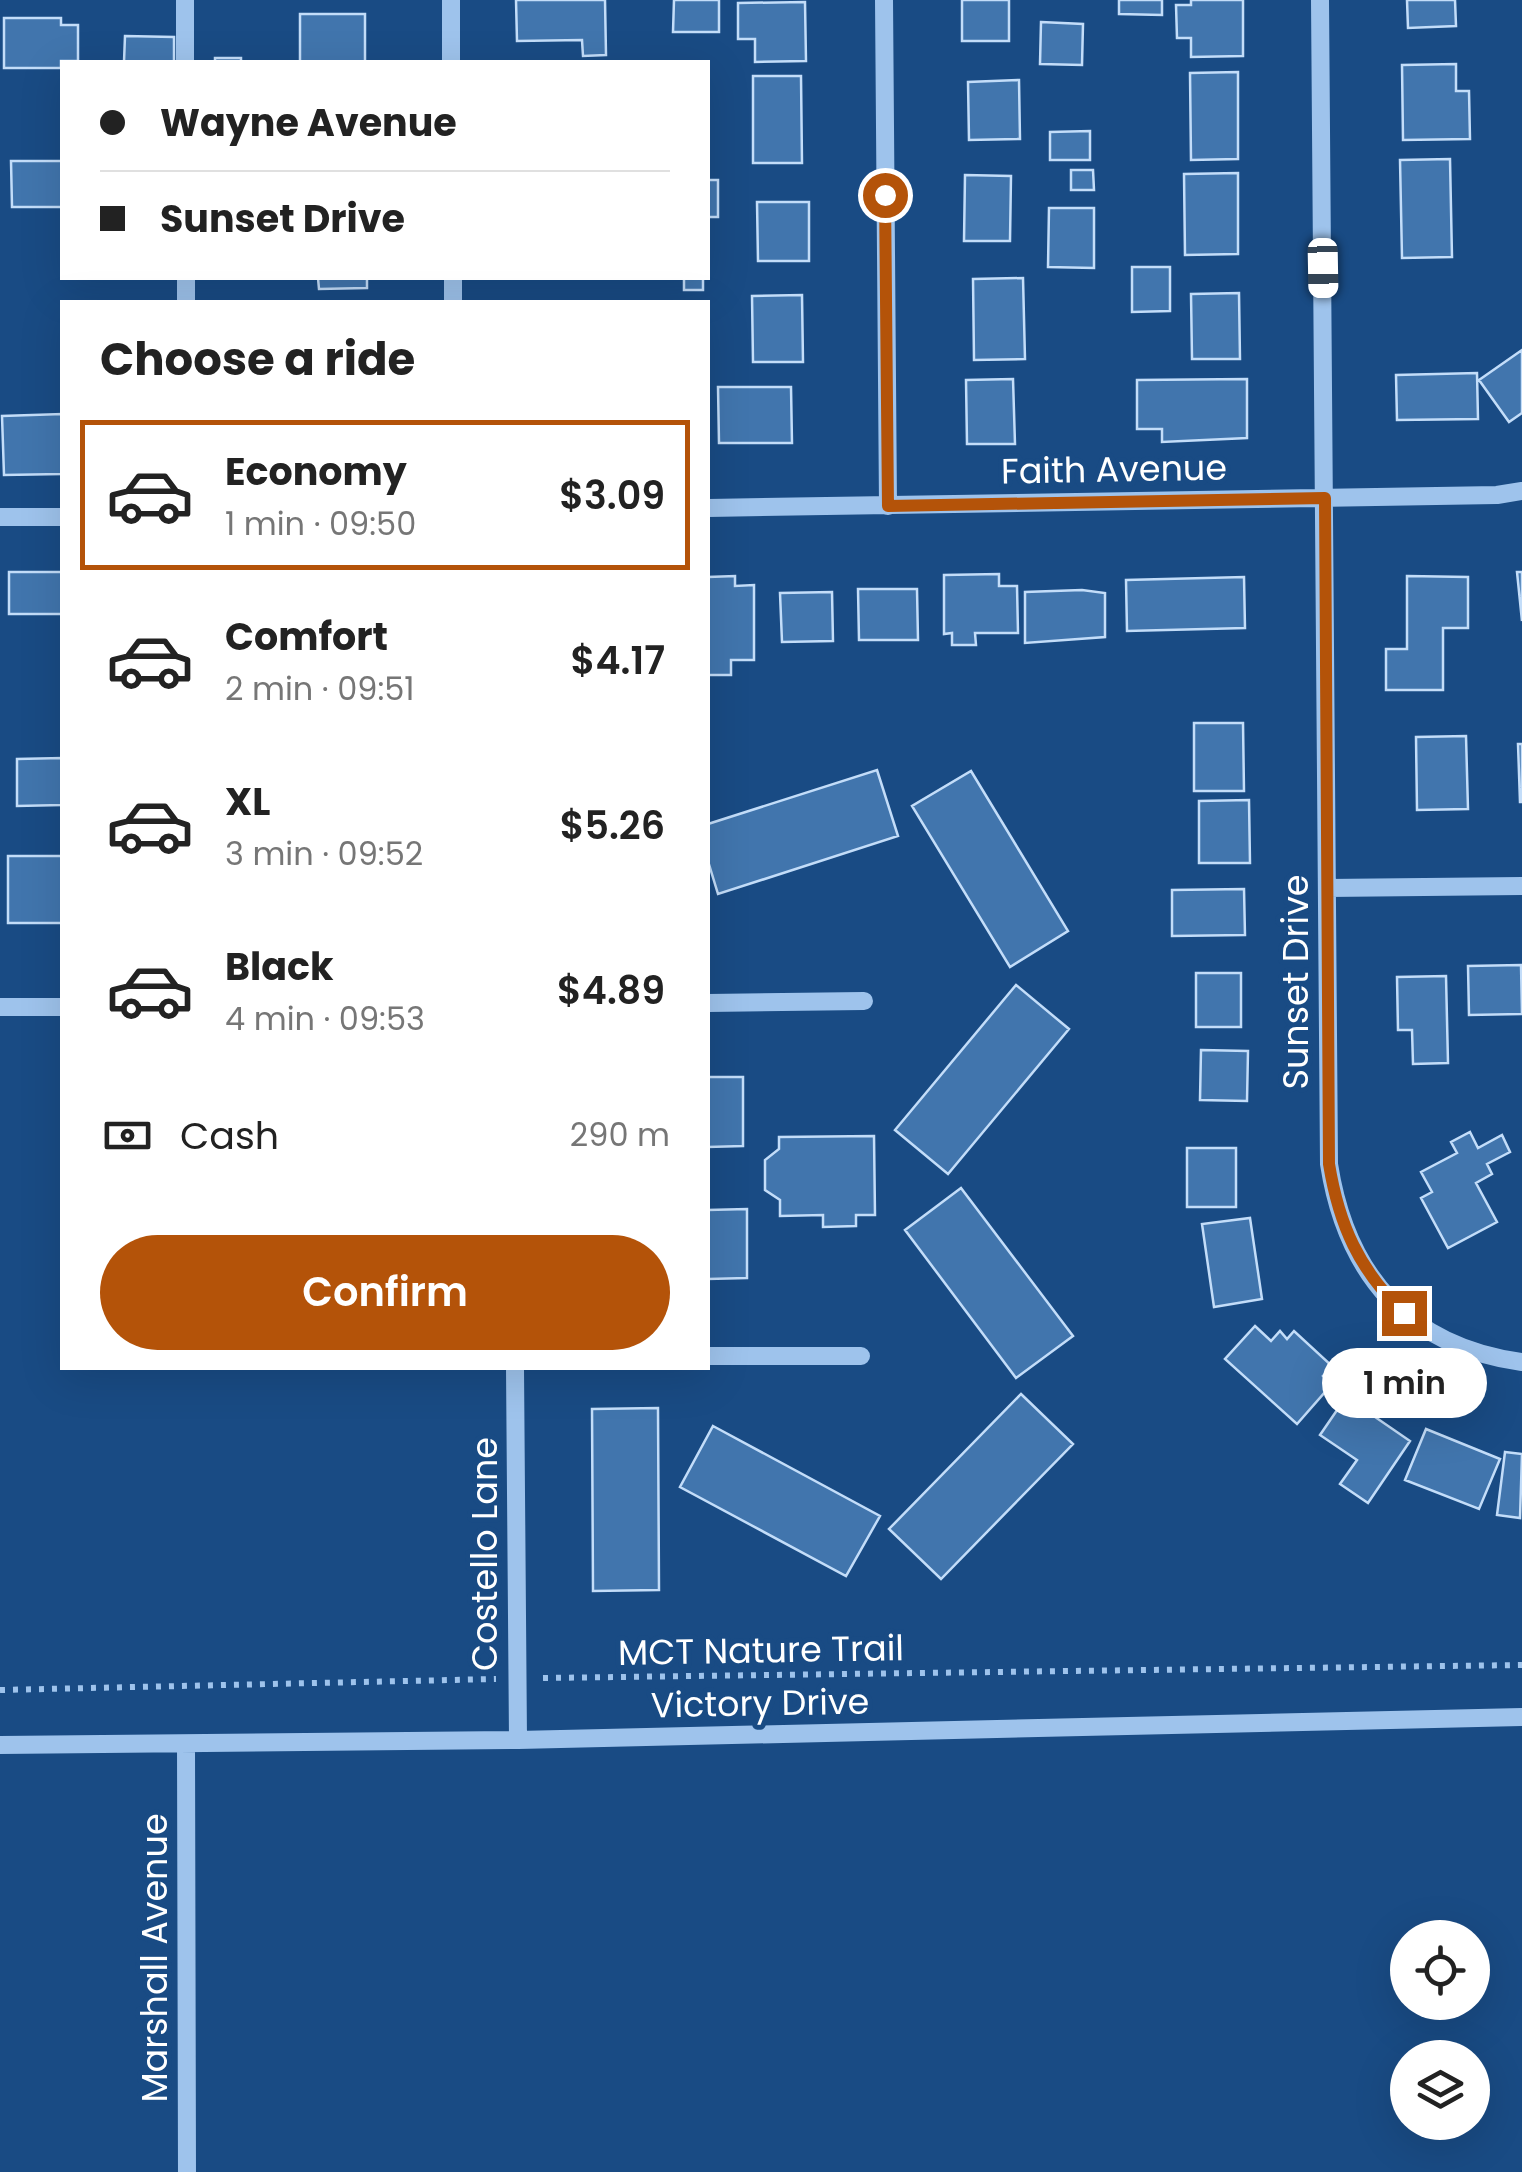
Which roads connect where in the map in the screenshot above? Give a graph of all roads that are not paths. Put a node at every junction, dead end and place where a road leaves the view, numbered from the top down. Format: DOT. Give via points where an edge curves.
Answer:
graph roads {
  1 [pos="185,0"];
  2 [pos="451,0"];
  3 [pos="884,0"];
  4 [pos="1320,0"];
  5 [pos="185,60"];
  6 [pos="451,60"];
  7 [pos="1522,490"];
  8 [pos="1325,498"];
  9 [pos="888,506"];
  10 [pos="710,508"];
  11 [pos="60,516"];
  12 [pos="0,518"];
  13 [pos="1522,886"];
  14 [pos="1327,888"];
  15 [pos="864,1002"];
  16 [pos="710,1003"];
  17 [pos="60,1007"];
  18 [pos="0,1008"];
  19 [pos="710,1356"];
  20 [pos="861,1356"];
  21 [pos="1522,1362"];
  22 [pos="515,1370"];
  23 [pos="1522,1718"];
  24 [pos="518,1740"];
  25 [pos="186,1744"];
  26 [pos="0,1745"];
  27 [pos="187,2172"];
  1 -- 5 [label="street"];
  2 -- 6 [label="street"];
  3 -- 9 [label="street"];
  4 -- 8 [label="street, Sunset Drive"];
  7 -- 8 [label="street, Faith Avenue"];
  8 -- 9 [label="street, Faith Avenue"];
  8 -- 14 [label="street, Sunset Drive"];
  9 -- 10 [label="street, Faith Avenue"];
  11 -- 12 [label="street"];
  13 -- 14 [label="street"];
  14 -- 21 [label="street, Sunset Drive" via="1329,1164 1336,1209 1379,1289 1442,1339"];
  15 -- 16 [label="street"];
  17 -- 18 [label="street"];
  19 -- 20 [label="street"];
  22 -- 24 [label="street, Costello Lane"];
  23 -- 24 [label="street, Victory Drive"];
  24 -- 25 [label="street, Victory Drive"];
  25 -- 26 [label="street, Victory Drive"];
  25 -- 27 [label="street, Marshall Avenue"];
}
